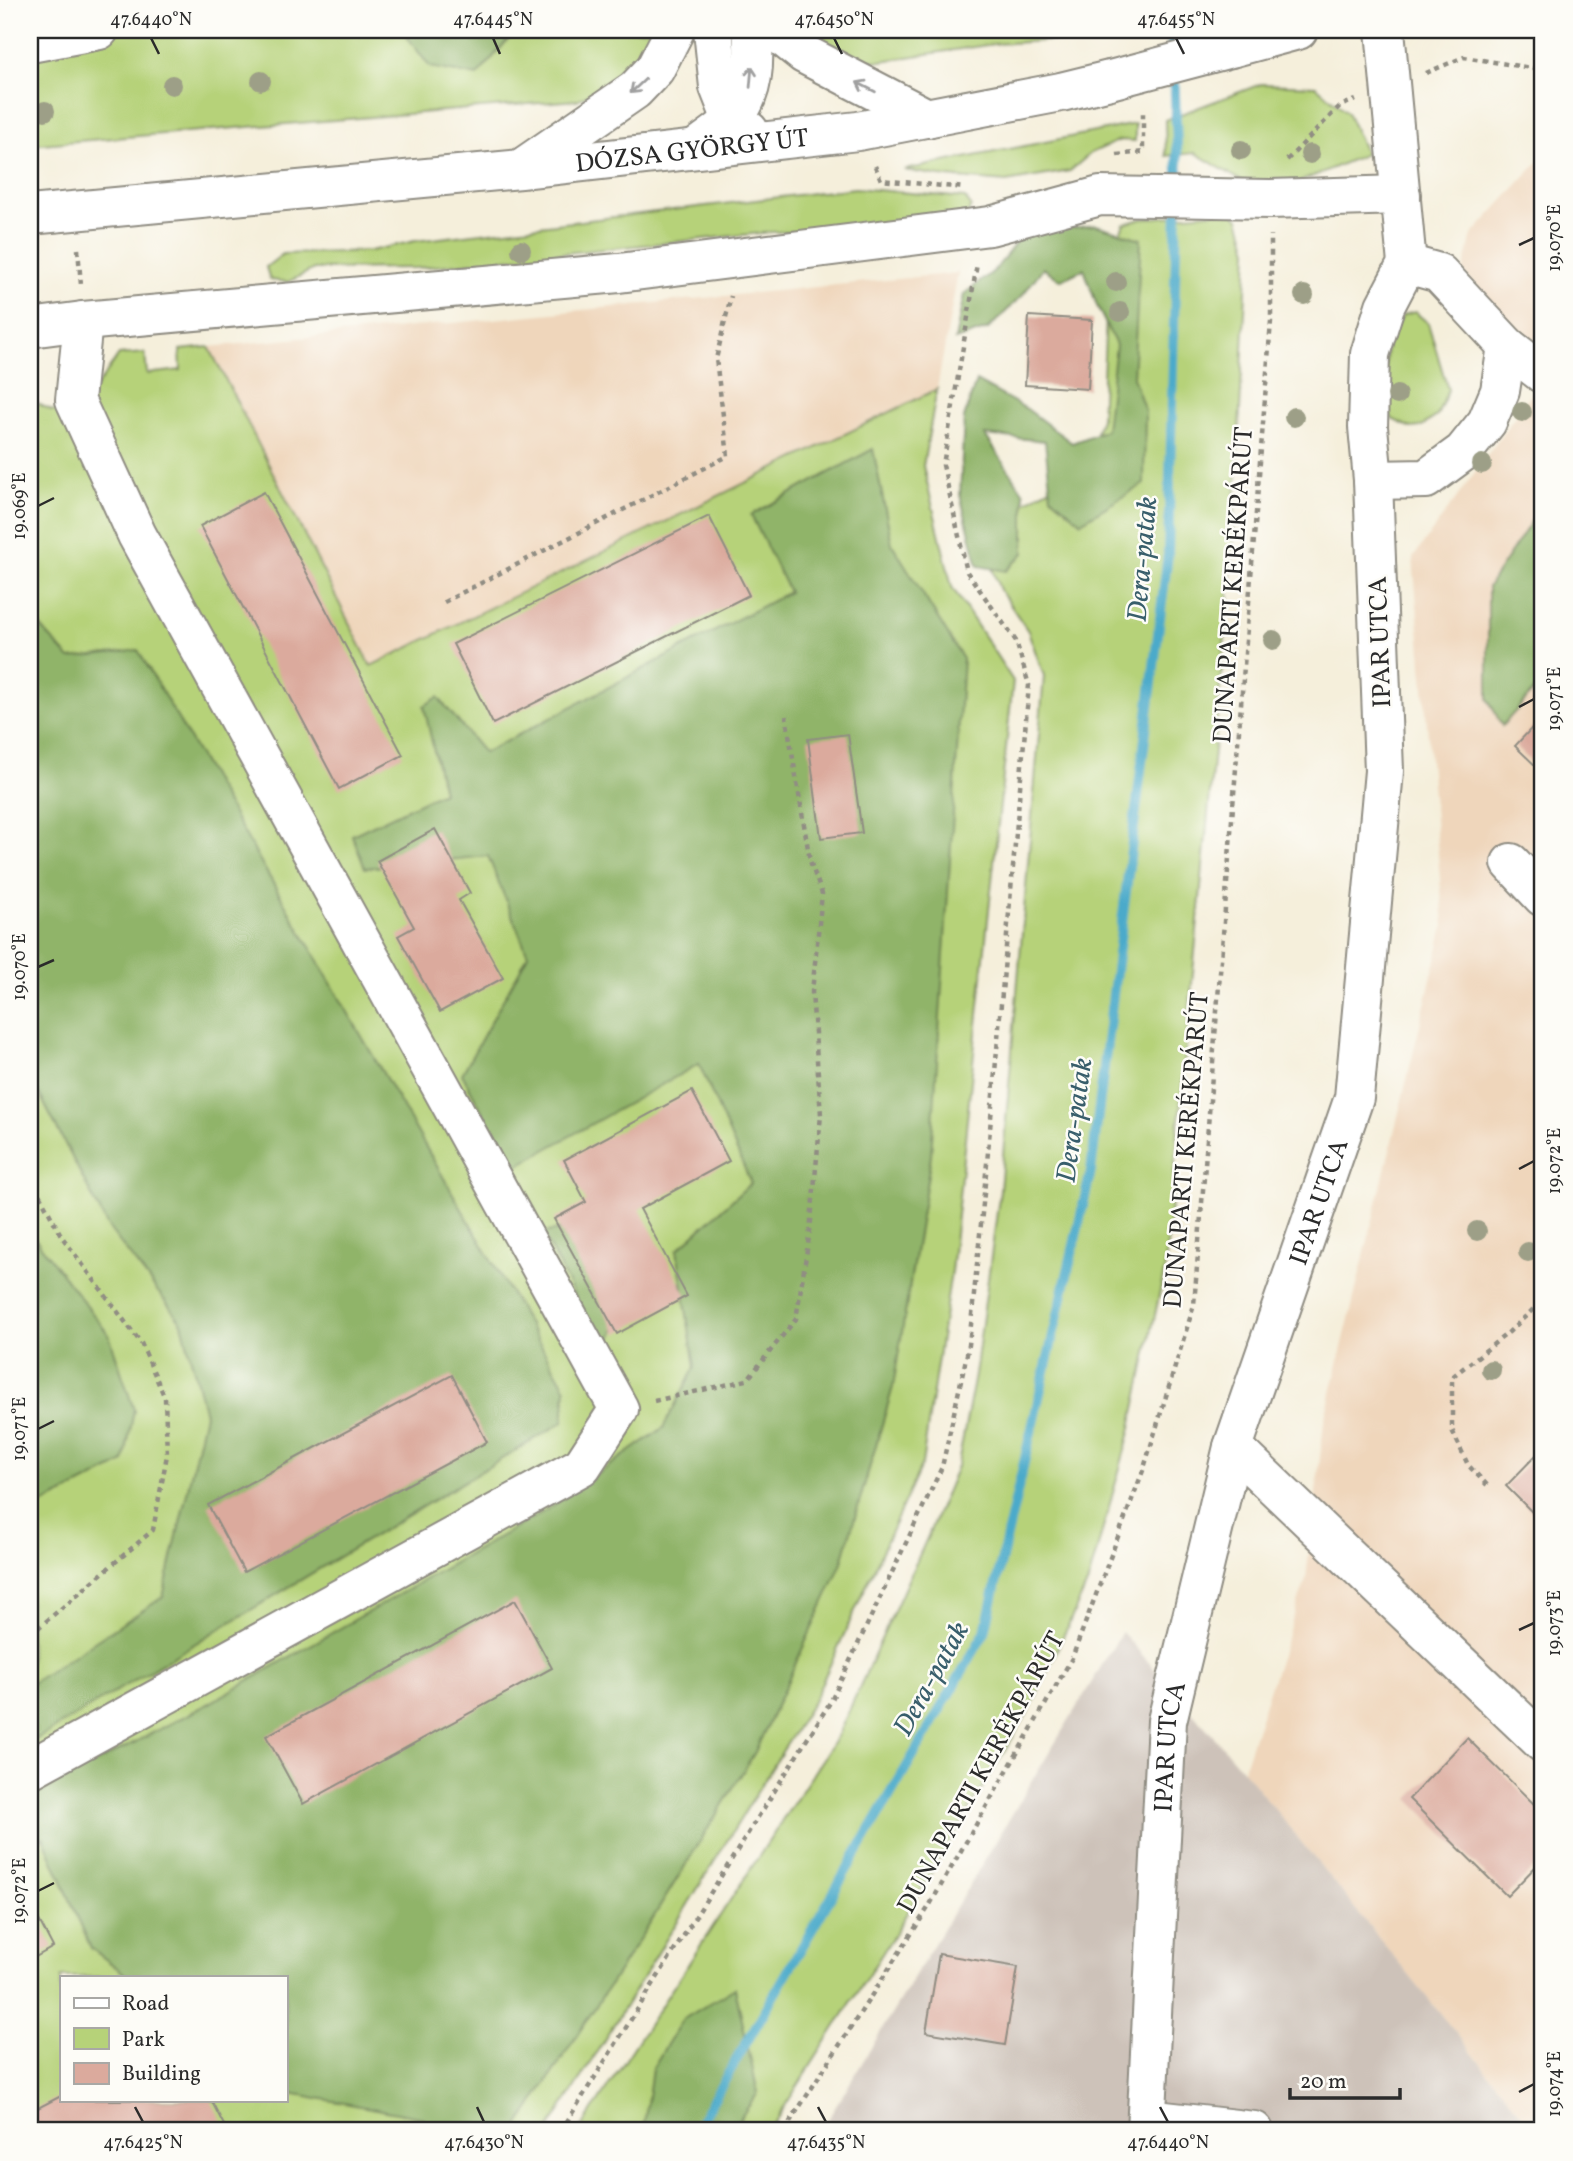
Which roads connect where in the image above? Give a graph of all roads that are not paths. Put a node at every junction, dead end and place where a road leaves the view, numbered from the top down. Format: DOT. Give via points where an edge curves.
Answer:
graph roads {
  1 [pos="99,30"];
  2 [pos="675,30"];
  3 [pos="713,30"];
  4 [pos="752,30"];
  5 [pos="774,30"];
  6 [pos="1298,30"];
  7 [pos="1388,30"];
  8 [pos="30,43"];
  9 [pos="927,118"];
  10 [pos="733,120"];
  11 [pos="765,142"];
  12 [pos="697,148"];
  13 [pos="521,169"];
  14 [pos="1401,195"];
  15 [pos="30,215"];
  16 [pos="1407,264"];
  17 [pos="83,321"];
  18 [pos="30,328"];
  19 [pos="1507,346"];
  20 [pos="1543,374"];
  21 [pos="1373,480"];
  22 [pos="1511,863"];
  23 [pos="1543,897"];
  24 [pos="1233,1447"];
  25 [pos="1543,1743"];
  26 [pos="30,1769"];
  27 [pos="1147,2125"];
  28 [pos="1254,2131"];
  1 -- 8 [label="main road"];
  2 -- 13 [label="main road, one-way" via="655,69 635,90"];
  3 -- 10 [label="main road" via="719,87"];
  10 -- 4 [label="main road, one-way" via="750,92"];
  9 -- 5 [label="main road, one-way" via="804,54"];
  6 -- 9 [label="main road, DÓZSA GYÖRGY ÚT, bridge" via="1061,92"];
  7 -- 14 [label="main road" via="1408,136"];
  9 -- 11 [label="main road, DÓZSA GYÖRGY ÚT"];
  10 -- 11 [label="main road"];
  10 -- 12 [label="main road"];
  11 -- 12 [label="main road, DÓZSA GYÖRGY ÚT"];
  12 -- 13 [label="main road, DÓZSA GYÖRGY ÚT"];
  13 -- 15 [label="main road, DÓZSA GYÖRGY ÚT"];
  14 -- 16 [label="main road"];
  14 -- 17 [label="main road" via="1270,199 1100,196 989,226 619,273"];
  16 -- 19 [label="main road" via="1439,273"];
  16 -- 21 [label="main road, IPAR UTCA" via="1385,306 1370,354 1368,427"];
  17 -- 18 [label="main road"];
  17 -- 26 [label="main road" via="75,400 137,535 619,1409 582,1466"];
  19 -- 20 [label="main road"];
  19 -- 21 [label="main road" via="1500,391 1487,422 1463,452 1426,479"];
  21 -- 24 [label="main road, IPAR UTCA" via="1384,771 1354,1098"];
  22 -- 23 [label="main road"];
  24 -- 25 [label="main road"];
  24 -- 27 [label="main road, IPAR UTCA" via="1167,1721"];
  27 -- 28 [label="main road"];
}
